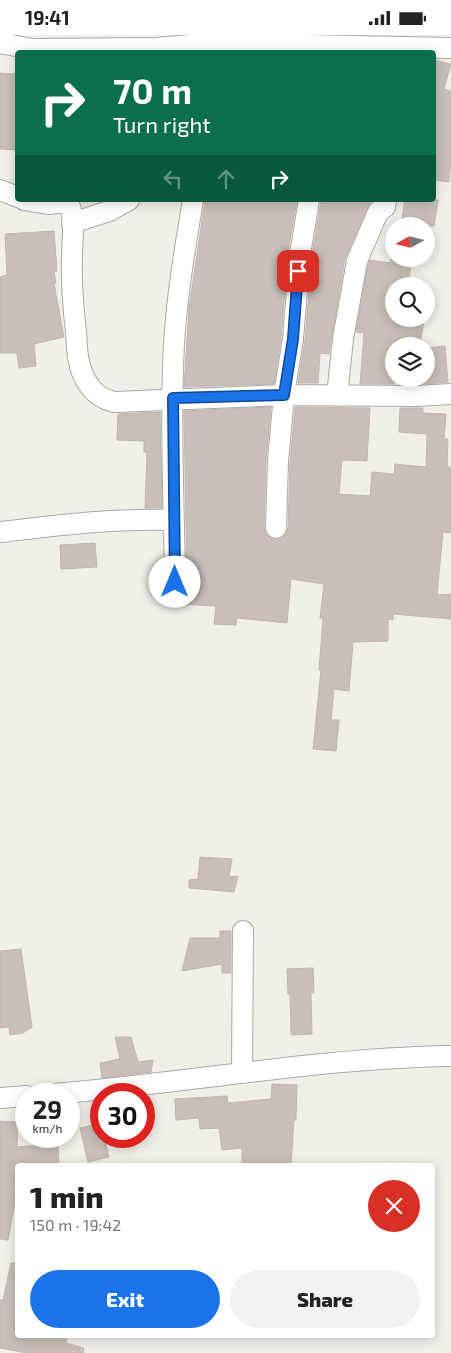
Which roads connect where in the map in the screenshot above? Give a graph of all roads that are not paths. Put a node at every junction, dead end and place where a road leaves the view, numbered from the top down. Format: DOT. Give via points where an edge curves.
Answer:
graph roads {
  1 [pos="156,41"];
  2 [pos="100,42"];
  3 [pos="0,43"];
  4 [pos="204,48"];
  5 [pos="331,49"];
  6 [pos="451,49"];
  7 [pos="28,50"];
  8 [pos="40,50"];
  9 [pos="424,50"];
  10 [pos="0,190"];
  11 [pos="15,196"];
  12 [pos="34,202"];
  13 [pos="125,202"];
  14 [pos="193,202"];
  15 [pos="309,202"];
  16 [pos="383,206"];
  17 [pos="69,210"];
  18 [pos="451,394"];
  19 [pos="284,395"];
  20 [pos="338,396"];
  21 [pos="173,398"];
  22 [pos="174,519"];
  23 [pos="276,528"];
  24 [pos="1,533"];
  25 [pos="175,582"];
  26 [pos="243,931"];
  27 [pos="451,1056"];
  28 [pos="242,1072"];
  29 [pos="80,1091"];
  30 [pos="15,1097"];
  31 [pos="0,1098"];
  1 -- 2 [label="street"];
  1 -- 4 [label="street"];
  2 -- 8 [label="street"];
  3 -- 7 [label="street"];
  4 -- 5 [label="street"];
  5 -- 9 [label="street"];
  6 -- 9 [label="street"];
  10 -- 11 [label="street"];
  12 -- 17 [label="street"];
  13 -- 17 [label="street" via="109,211"];
  14 -- 21 [label="street" via="180,278"];
  15 -- 19 [label="street"];
  16 -- 20 [label="street" via="356,261 343,339"];
  17 -- 21 [label="street" via="73,297 79,361 84,377 103,399 115,402"];
  18 -- 20 [label="street"];
  19 -- 20 [label="street"];
  19 -- 21 [label="street"];
  19 -- 23 [label="street"];
  21 -- 22 [label="street"];
  22 -- 24 [label="street" via="101,521"];
  22 -- 25 [label="street"];
  26 -- 28 [label="street"];
  27 -- 28 [label="street"];
  28 -- 29 [label="street"];
  30 -- 31 [label="street"];
}
